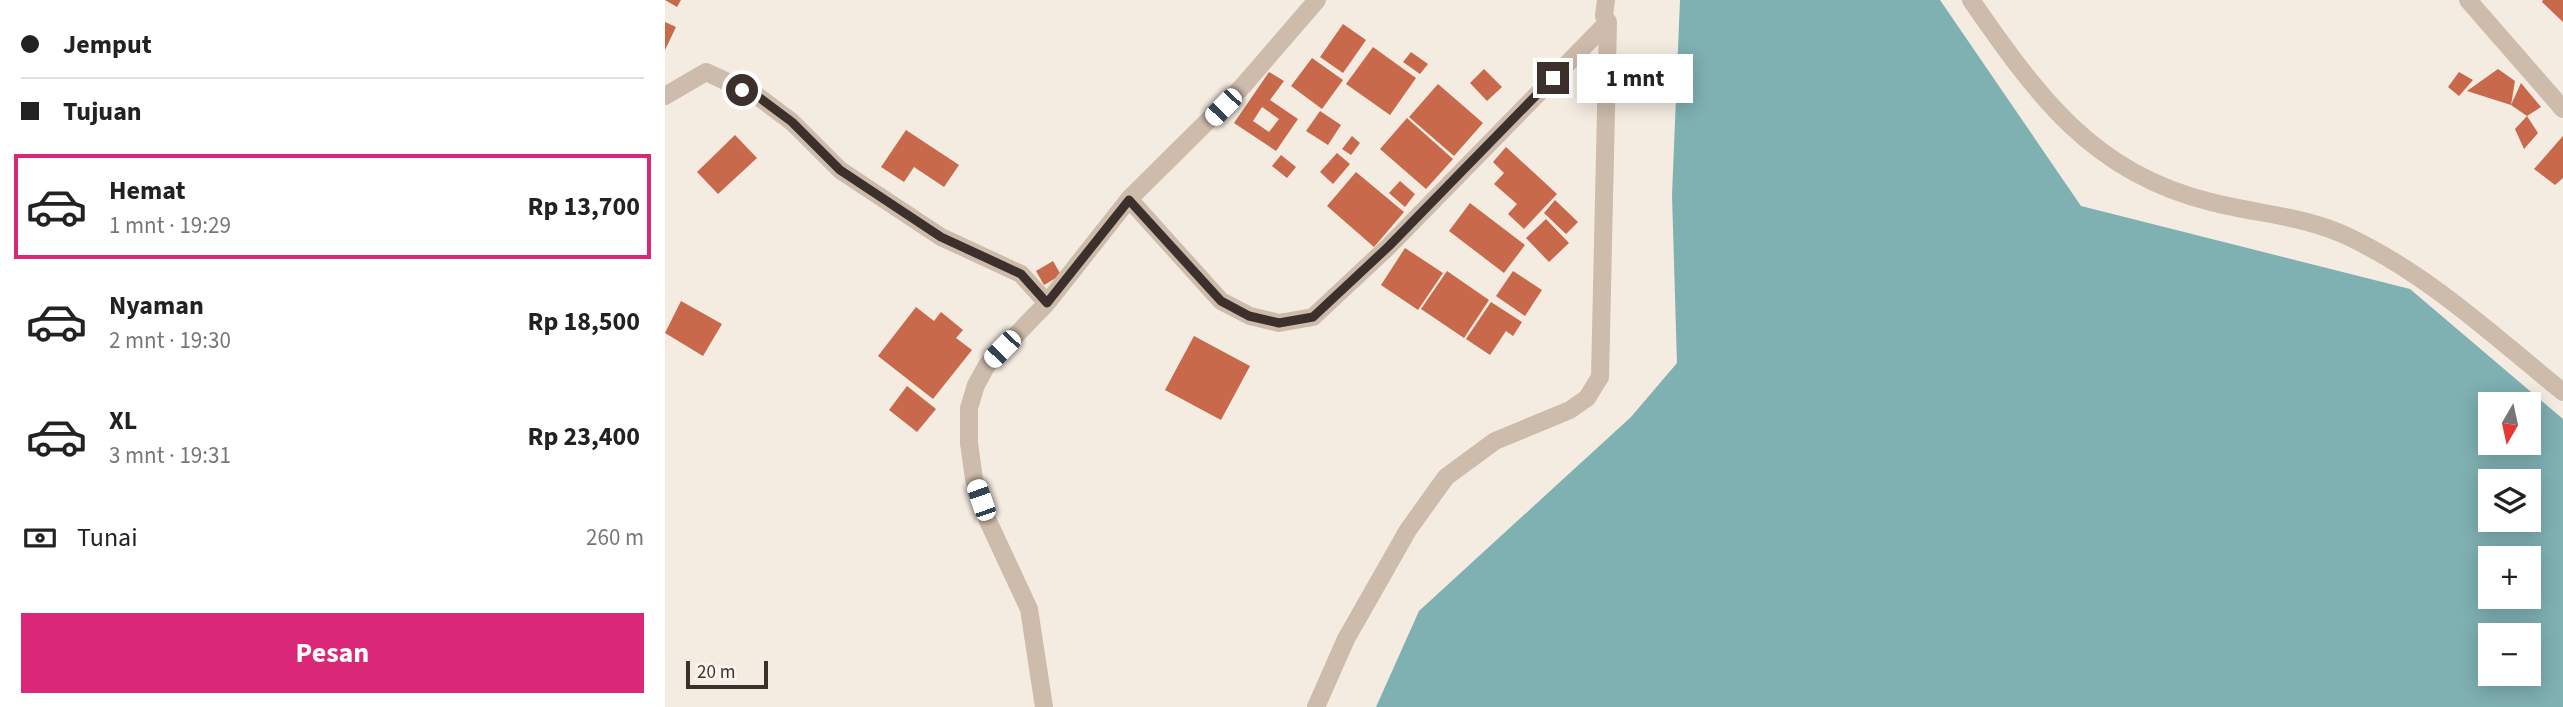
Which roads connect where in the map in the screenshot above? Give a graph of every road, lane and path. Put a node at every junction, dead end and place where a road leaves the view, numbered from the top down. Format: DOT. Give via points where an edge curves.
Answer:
graph roads {
  1 [pos="1317,0"];
  2 [pos="1606,0"];
  3 [pos="1971,0"];
  4 [pos="2468,0"];
  5 [pos="1608,22"];
  6 [pos="665,96"];
  7 [pos="2563,109"];
  8 [pos="1129,200"];
  9 [pos="1047,303"];
  10 [pos="2563,392"];
  11 [pos="1044,707"];
  12 [pos="1316,707"];
  1 -- 8 [label="street" via="1242,87"];
  2 -- 5 [label="street"];
  3 -- 10 [label="street" via="2040,95 2070,127 2106,154 2166,187 2210,202 2316,224 2348,236 2435,289"];
  4 -- 7 [label="street"];
  5 -- 8 [label="street" via="1389,246 1313,317 1279,323 1249,316 1221,301"];
  5 -- 12 [label="street" via="1600,377 1587,398 1570,410 1495,441 1445,477 1408,530 1346,639"];
  6 -- 9 [label="street" via="706,72 756,95 792,122 840,170 941,237 1021,274"];
  8 -- 9 [label="street"];
  9 -- 11 [label="street" via="987,365 969,408 974,480 1029,609"];
}
